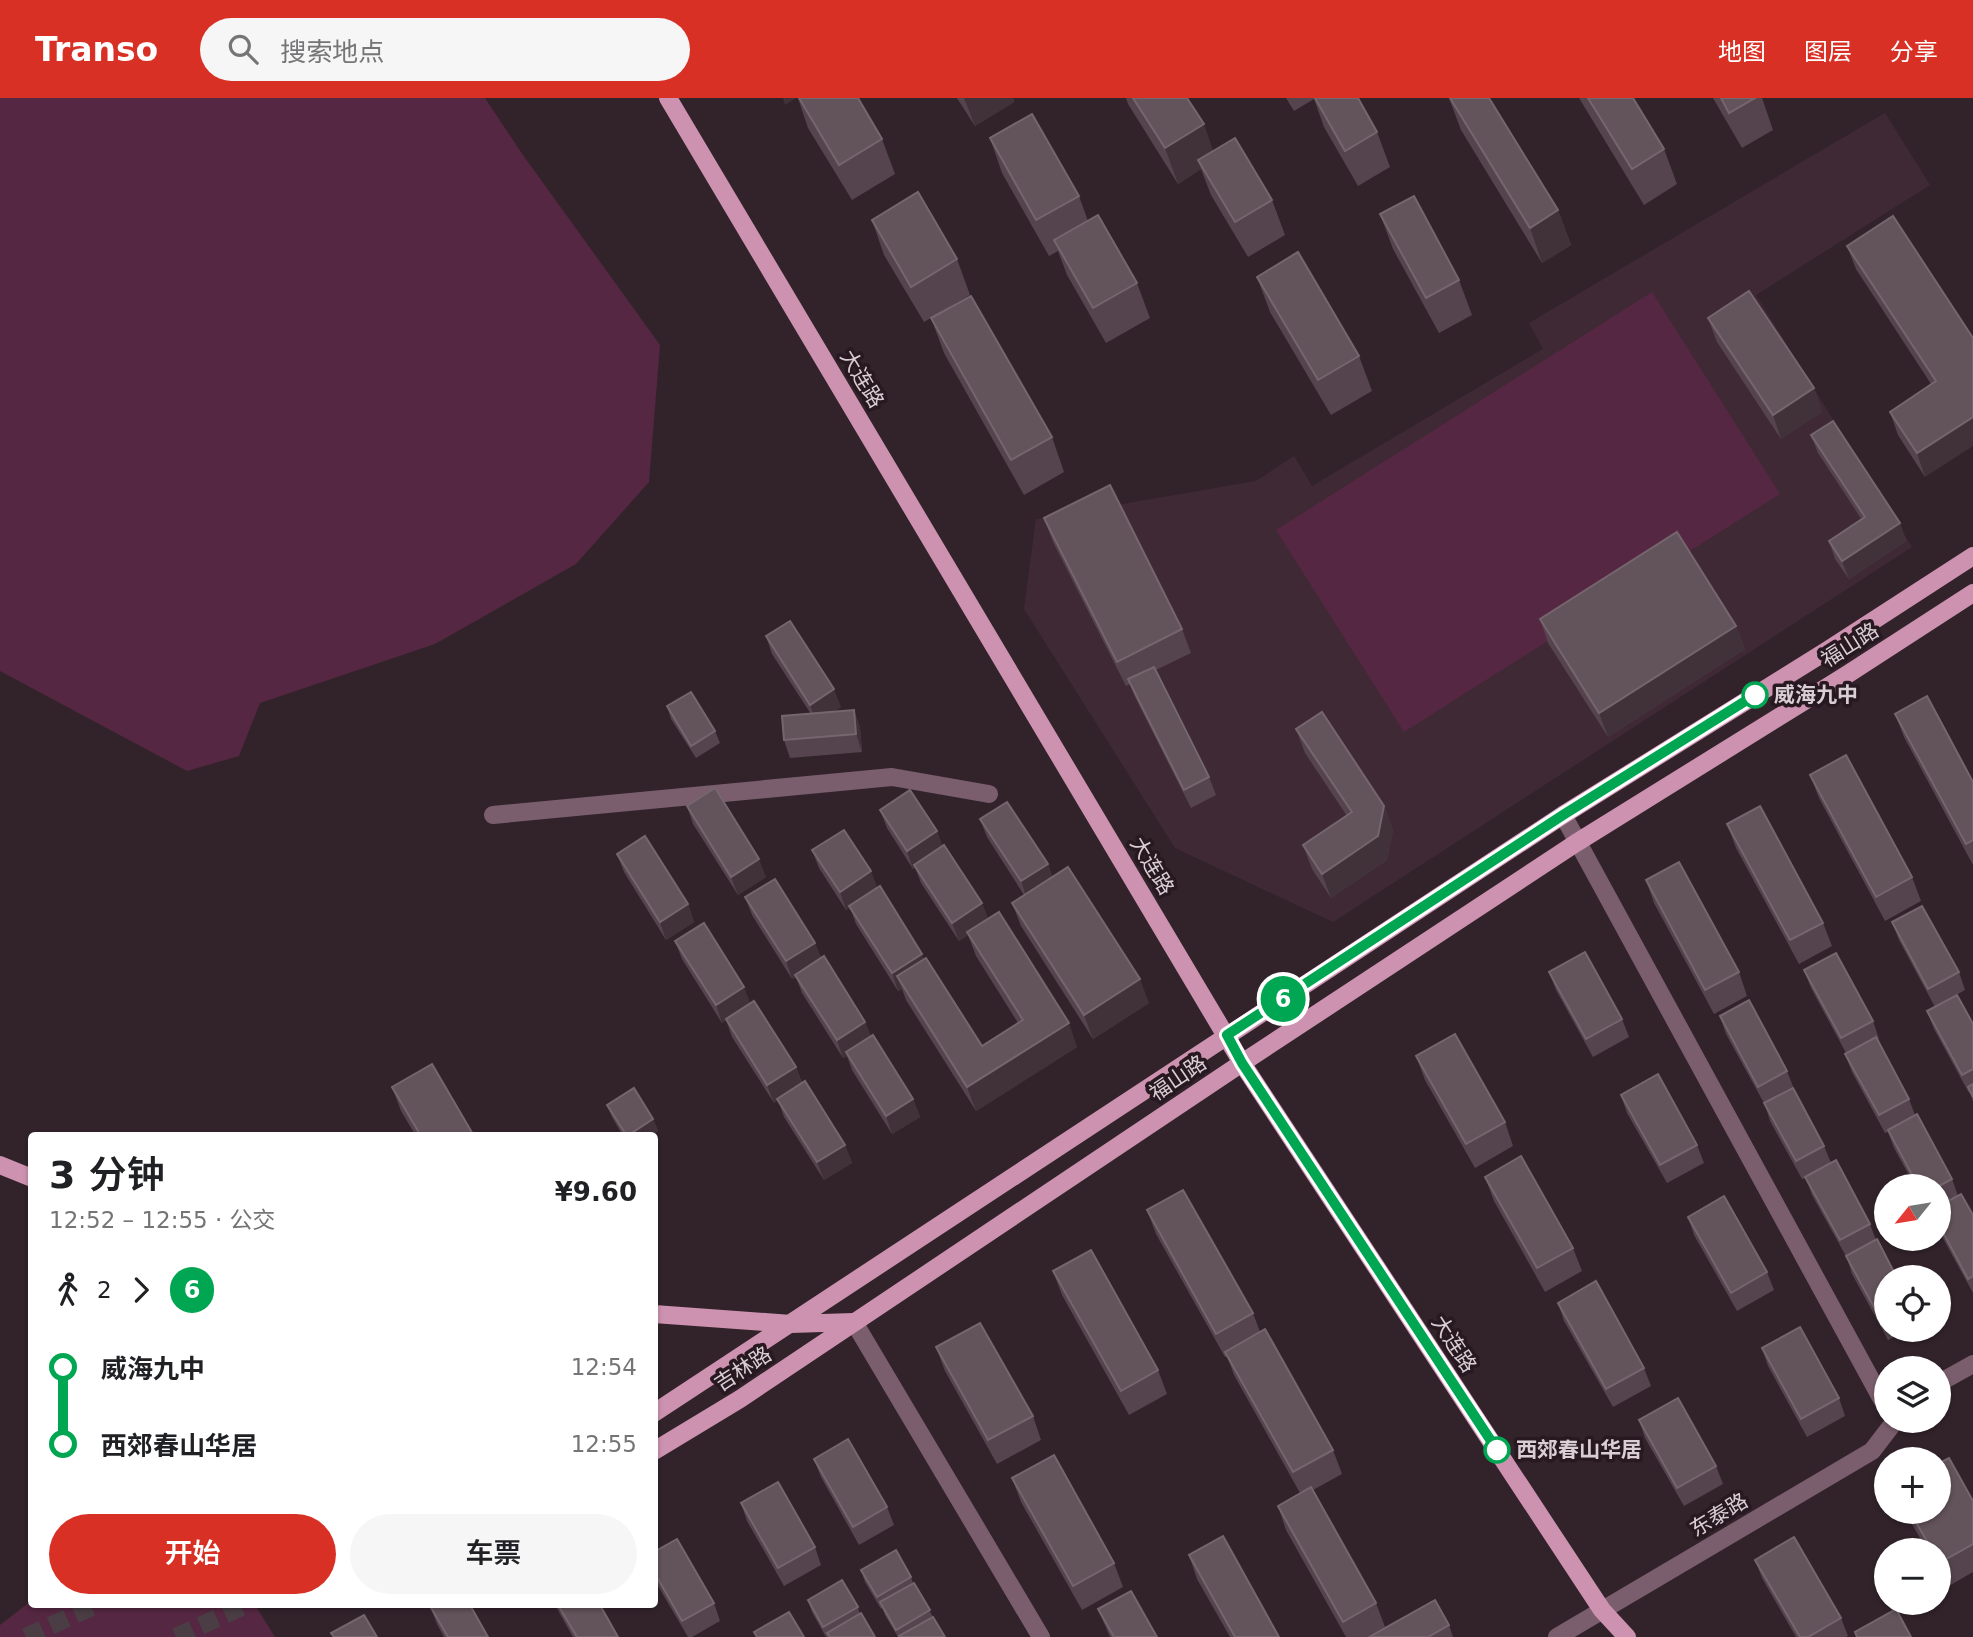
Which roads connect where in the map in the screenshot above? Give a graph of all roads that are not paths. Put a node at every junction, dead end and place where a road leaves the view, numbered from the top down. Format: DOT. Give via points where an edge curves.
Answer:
graph roads {
  1 [pos="668,98"];
  2 [pos="1973,556"];
  3 [pos="1973,593"];
  4 [pos="989,794"];
  5 [pos="493,815"];
  6 [pos="1563,815"];
  7 [pos="1577,843"];
  8 [pos="1227,1035"];
  9 [pos="1242,1063"];
  10 [pos="0,1165"];
  11 [pos="28,1176"];
  12 [pos="658,1314"];
  13 [pos="854,1322"];
  14 [pos="791,1325"];
  15 [pos="1973,1364"];
  16 [pos="1951,1376"];
  17 [pos="1874,1385"];
  18 [pos="658,1410"];
  19 [pos="1886,1433"];
  20 [pos="658,1449"];
  21 [pos="1602,1610"];
  22 [pos="1041,1637"];
  23 [pos="1557,1637"];
  24 [pos="1627,1637"];
  1 -- 8 [label="main road, 大连路"];
  2 -- 6 [label="main road, 福山路"];
  3 -- 7 [label="main road, 福山路"];
  4 -- 5 [label="street" via="892,777"];
  6 -- 7 [label="street"];
  6 -- 8 [label="main road, 福山路"];
  7 -- 9 [label="main road, 福山路"];
  7 -- 17 [label="street"];
  8 -- 9 [label="main road, 大连路"];
  8 -- 14 [label="main road, 福山路"];
  9 -- 13 [label="main road, 福山路"];
  9 -- 21 [label="main road, 大连路"];
  10 -- 11 [label="main road"];
  12 -- 14 [label="main road"];
  13 -- 14 [label="main road"];
  13 -- 20 [label="main road, 吉林路"];
  13 -- 22 [label="street"];
  14 -- 18 [label="main road, 吉林路"];
  15 -- 16 [label="street"];
  19 -- 21 [label="street, 东泰路" via="1872,1451"];
  21 -- 23 [label="street, 东泰路"];
  21 -- 24 [label="main road, 大连路"];
}
